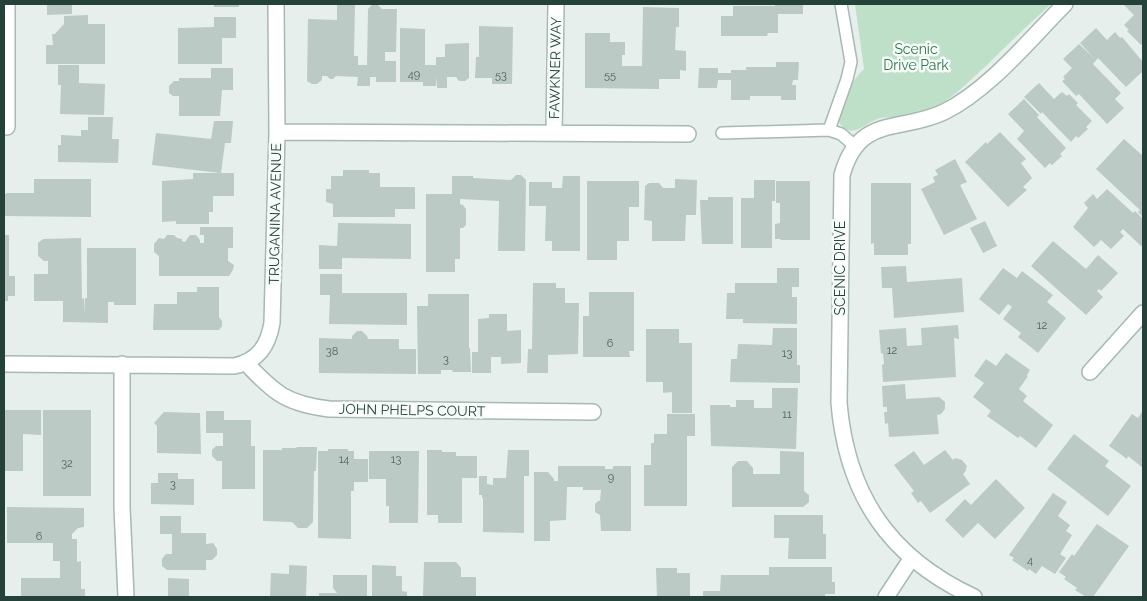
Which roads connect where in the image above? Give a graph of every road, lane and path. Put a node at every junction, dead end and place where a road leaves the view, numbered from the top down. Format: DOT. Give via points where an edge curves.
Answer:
graph roads {
  1 [pos="7,4"];
  2 [pos="276,4"];
  3 [pos="556,4"];
  4 [pos="842,4"];
  5 [pos="1065,4"];
  6 [pos="7,127"];
  7 [pos="829,130"];
  8 [pos="277,132"];
  9 [pos="554,133"];
  10 [pos="722,133"];
  11 [pos="688,134"];
  12 [pos="855,146"];
  13 [pos="1143,313"];
  14 [pos="246,363"];
  15 [pos="4,364"];
  16 [pos="122,364"];
  17 [pos="1090,372"];
  18 [pos="593,412"];
  19 [pos="911,559"];
  20 [pos="126,597"];
  21 [pos="886,597"];
  22 [pos="974,597"];
  1 -- 6 [label="street"];
  2 -- 8 [label="street"];
  3 -- 9 [label="street, FAWKNER WAY"];
  4 -- 7 [label="lane" via="851,62"];
  5 -- 12 [label="street, SCENIC DRIVE" via="996,74 961,103 941,113 877,130"];
  7 -- 10 [label="lane"];
  7 -- 12 [label="lane" via="841,134"];
  8 -- 9 [label="street, TRUGANINA AVENUE"];
  8 -- 14 [label="street, TRUGANINA AVENUE" via="272,322 264,347"];
  9 -- 11 [label="street, TRUGANINA AVENUE"];
  12 -- 19 [label="street, SCENIC DRIVE" via="845,164 841,186 841,422 849,462 864,499"];
  13 -- 17 [label="street"];
  14 -- 16 [label="street" via="234,366"];
  14 -- 18 [label="street, JOHN PHELPS COURT" via="281,396 306,406 329,409"];
  15 -- 16 [label="street"];
  16 -- 20 [label="street"];
  19 -- 21 [label="street"];
  19 -- 22 [label="street, SCENIC DRIVE"];
}
